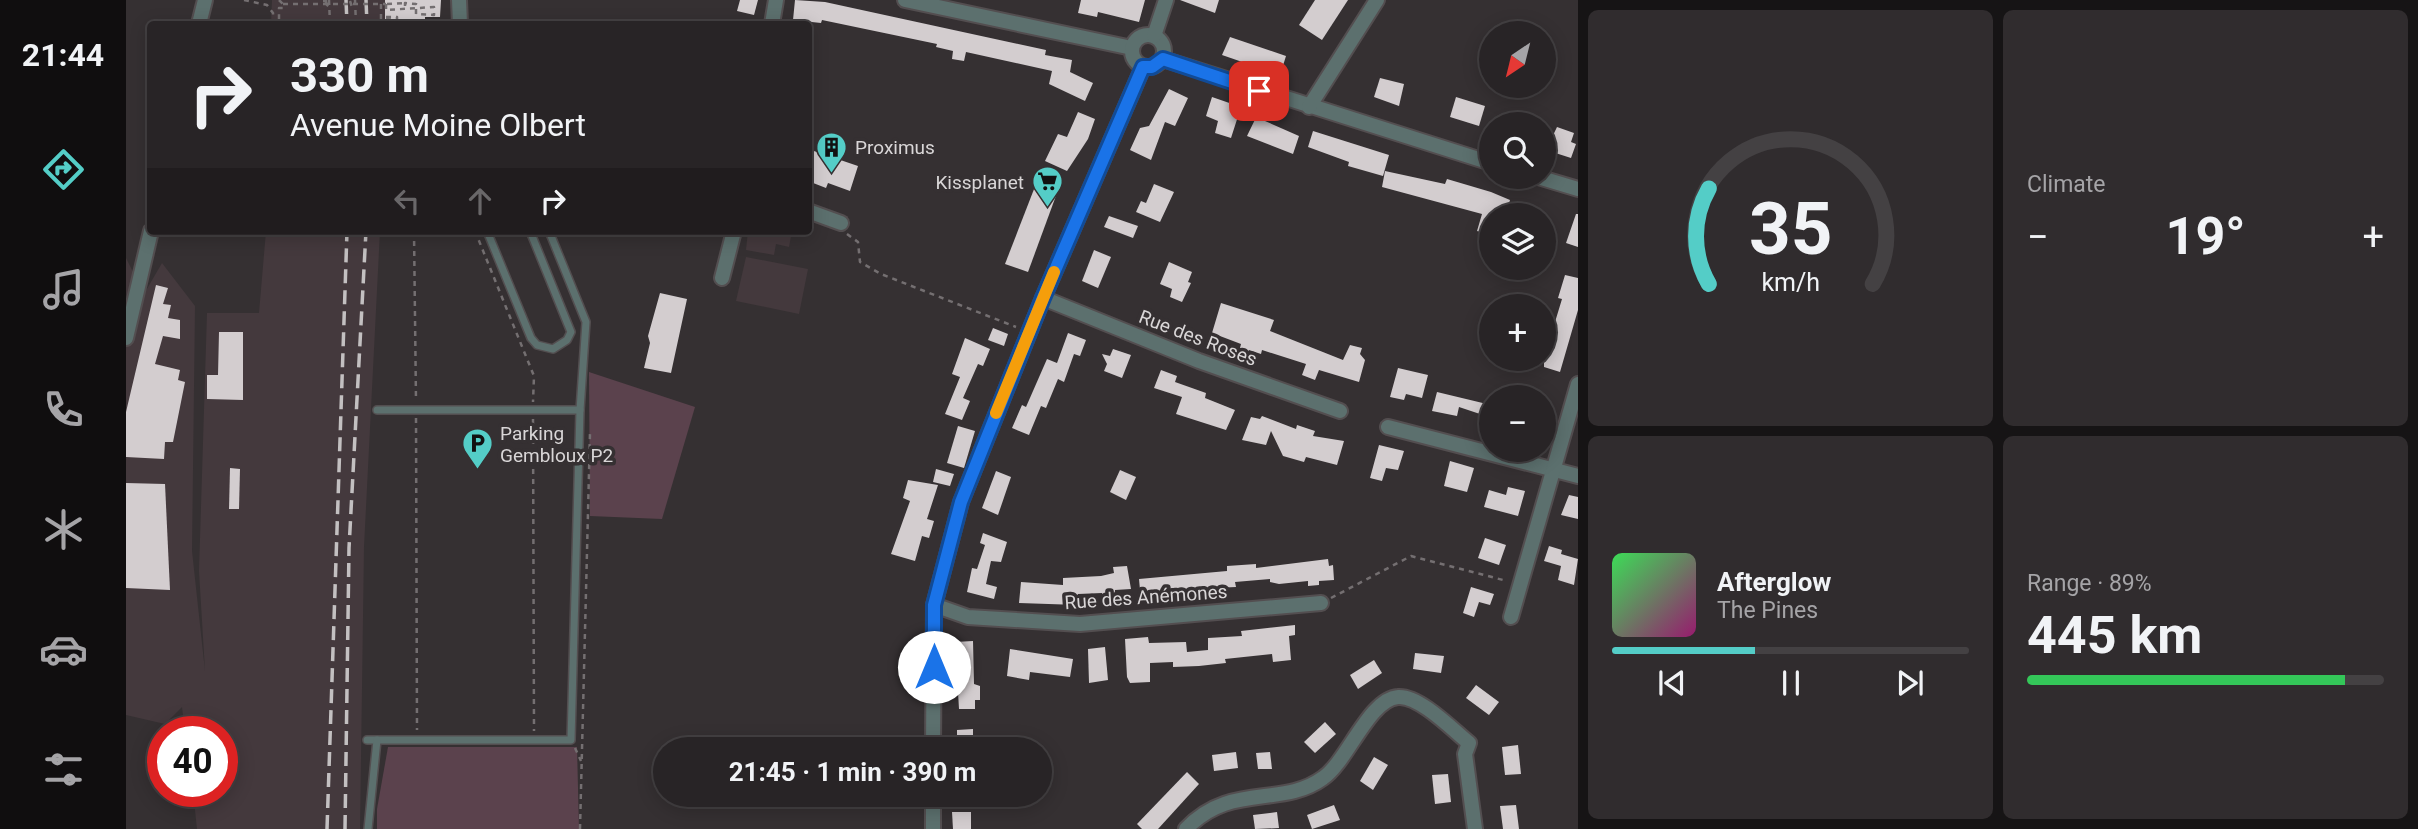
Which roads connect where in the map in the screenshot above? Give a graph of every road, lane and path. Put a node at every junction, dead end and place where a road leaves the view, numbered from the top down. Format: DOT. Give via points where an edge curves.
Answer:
graph roads {
  1 [pos="205,0"];
  2 [pos="244,0"];
  3 [pos="459,0"];
  4 [pos="776,0"];
  5 [pos="905,0"];
  6 [pos="1166,0"];
  7 [pos="1377,0"];
  8 [pos="323,1"];
  9 [pos="350,1"];
  10 [pos="280,2"];
  11 [pos="416,2"];
  12 [pos="328,3"];
  13 [pos="354,3"];
  14 [pos="405,3"];
  15 [pos="932,3"];
  16 [pos="381,4"];
  17 [pos="386,4"];
  18 [pos="405,10"];
  19 [pos="416,14"];
  20 [pos="386,17"];
  21 [pos="200,21"];
  22 [pos="273,21"];
  23 [pos="279,21"];
  24 [pos="330,21"];
  25 [pos="356,21"];
  26 [pos="416,21"];
  27 [pos="460,21"];
  28 [pos="772,21"];
  29 [pos="1154,36"];
  30 [pos="1132,48"];
  31 [pos="1163,59"];
  32 [pos="1143,67"];
  33 [pos="1309,107"];
  34 [pos="1479,159"];
  35 [pos="1556,182"];
  36 [pos="1578,189"];
  37 [pos="812,212"];
  38 [pos="841,223"];
  39 [pos="150,235"];
  40 [pos="415,235"];
  41 [pos="477,235"];
  42 [pos="489,235"];
  43 [pos="532,235"];
  44 [pos="551,235"];
  45 [pos="733,235"];
  46 [pos="722,278"];
  47 [pos="1043,298"];
  48 [pos="1029,331"];
  49 [pos="126,338"];
  50 [pos="1578,384"];
  51 [pos="416,409"];
  52 [pos="533,409"];
  53 [pos="377,410"];
  54 [pos="580,410"];
  55 [pos="1340,411"];
  56 [pos="590,426"];
  57 [pos="1388,427"];
  58 [pos="1553,469"];
  59 [pos="1578,476"];
  60 [pos="1520,584"];
  61 [pos="1321,603"];
  62 [pos="934,605"];
  63 [pos="1511,617"];
  64 [pos="933,737"];
  65 [pos="367,740"];
  66 [pos="377,740"];
  67 [pos="417,740"];
  68 [pos="571,740"];
  69 [pos="534,741"];
  70 [pos="583,764"];
  71 [pos="933,807"];
  72 [pos="368,829"];
  73 [pos="580,829"];
  74 [pos="933,829"];
  75 [pos="1186,829"];
  76 [pos="1475,829"];
  1 -- 21 [label="street"];
  2 -- 22 [label="path" via="267,5 274,13"];
  3 -- 27 [label="street"];
  4 -- 28 [label="street"];
  5 -- 15 [label="street"];
  6 -- 29 [label="street"];
  7 -- 33 [label="street"];
  8 -- 12 [label="path"];
  9 -- 13 [label="path"];
  10 -- 12 [label="path, bridge"];
  10 -- 23 [label="path"];
  11 -- 14 [label="path"];
  11 -- 19 [label="path"];
  12 -- 13 [label="path, bridge"];
  12 -- 24 [label="path"];
  13 -- 16 [label="path, bridge"];
  13 -- 25 [label="path"];
  14 -- 17 [label="path"];
  14 -- 18 [label="path"];
  15 -- 30 [label="street"];
  16 -- 17 [label="path, bridge"];
  16 -- 20 [label="path" via="381,19 397,20"];
  17 -- 18 [label="path" via="386,10"];
  18 -- 19 [label="path" via="405,6 435,7 434,15"];
  19 -- 26 [label="path"];
  29 -- 30 [label="street" via="1138,38"];
  29 -- 31 [label="street" via="1164,48"];
  30 -- 32 [label="street" via="1133,57"];
  31 -- 32 [label="street"];
  31 -- 33 [label="street"];
  32 -- 47 [label="street"];
  33 -- 34 [label="street"];
  35 -- 36 [label="street"];
  37 -- 38 [label="street"];
  38 -- 48 [label="path" via="858,243 860,262"];
  39 -- 49 [label="street"];
  40 -- 51 [label="path"];
  41 -- 52 [label="path" via="534,376"];
  42 -- 43 [label="lane" via="531,338 553,349 571,332"];
  44 -- 54 [label="lane" via="586,323"];
  45 -- 46 [label="street"];
  47 -- 48 [label="street"];
  47 -- 55 [label="street, Rue des Roses"];
  48 -- 62 [label="street" via="961,502"];
  50 -- 58 [label="street"];
  51 -- 52 [label="lane"];
  51 -- 53 [label="lane"];
  51 -- 67 [label="path"];
  52 -- 54 [label="lane"];
  52 -- 69 [label="path"];
  54 -- 68 [label="lane"];
  56 -- 70 [label="path"];
  57 -- 58 [label="street"];
  58 -- 59 [label="street"];
  58 -- 60 [label="street"];
  60 -- 61 [label="path" via="1411,556"];
  60 -- 63 [label="street"];
  61 -- 62 [label="street, Rue des Anémones" via="1080,624 968,617"];
  62 -- 64 [label="street"];
  65 -- 66 [label="lane"];
  66 -- 67 [label="lane"];
  66 -- 72 [label="lane"];
  67 -- 69 [label="lane"];
  68 -- 69 [label="lane"];
  68 -- 70 [label="path"];
  70 -- 73 [label="path"];
  71 -- 74 [label="street"];
  75 -- 76 [label="street" via="1214,807 1245,796 1302,789 1324,778 1373,714 1385,701 1399,696 1418,702 1469,743 1465,754"];
}
